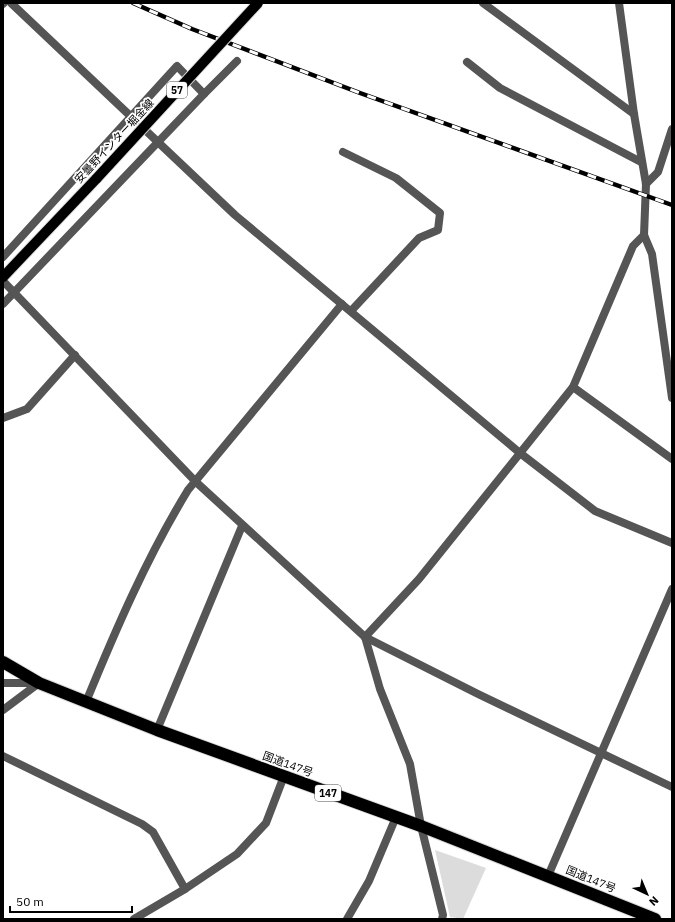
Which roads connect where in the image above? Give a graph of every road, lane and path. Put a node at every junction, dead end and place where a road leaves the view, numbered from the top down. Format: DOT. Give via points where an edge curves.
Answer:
graph roads {
  1 [pos="12,3"];
  2 [pos="258,3"];
  3 [pos="483,3"];
  4 [pos="619,3"];
  5 [pos="237,61"];
  6 [pos="467,62"];
  7 [pos="204,94"];
  8 [pos="634,114"];
  9 [pos="130,116"];
  10 [pos="672,129"];
  11 [pos="156,142"];
  12 [pos="343,152"];
  13 [pos="641,162"];
  14 [pos="646,184"];
  15 [pos="644,235"];
  16 [pos="3,257"];
  17 [pos="3,277"];
  18 [pos="3,281"];
  19 [pos="14,293"];
  20 [pos="3,304"];
  21 [pos="342,304"];
  22 [pos="350,311"];
  23 [pos="75,355"];
  24 [pos="574,387"];
  25 [pos="672,398"];
  26 [pos="3,418"];
  27 [pos="520,453"];
  28 [pos="672,459"];
  29 [pos="196,482"];
  30 [pos="242,526"];
  31 [pos="672,543"];
  32 [pos="672,589"];
  33 [pos="365,637"];
  34 [pos="3,662"];
  35 [pos="3,683"];
  36 [pos="39,683"];
  37 [pos="86,702"];
  38 [pos="3,710"];
  39 [pos="157,730"];
  40 [pos="600,752"];
  41 [pos="3,756"];
  42 [pos="284,776"];
  43 [pos="672,787"];
  44 [pos="396,817"];
  45 [pos="421,826"];
  46 [pos="548,876"];
  47 [pos="185,890"];
  48 [pos="134,919"];
  49 [pos="347,919"];
  50 [pos="442,919"];
  51 [pos="656,919"];
  1 -- 9 [label="street"];
  2 -- 17 [label="main road, 安曇野インター堀金線 / 57, bridge"];
  3 -- 8 [label="street"];
  4 -- 8 [label="street"];
  5 -- 7 [label="street"];
  6 -- 13 [label="street" via="500,88"];
  7 -- 9 [label="street" via="177,66"];
  7 -- 11 [label="street"];
  8 -- 13 [label="street"];
  9 -- 11 [label="street"];
  9 -- 16 [label="street"];
  10 -- 14 [label="street" via="658,172"];
  11 -- 19 [label="street"];
  11 -- 21 [label="street" via="235,215"];
  12 -- 22 [label="street" via="396,178 440,213 438,230 419,238"];
  13 -- 14 [label="street"];
  14 -- 15 [label="street"];
  15 -- 24 [label="street" via="633,246"];
  15 -- 25 [label="street" via="652,254"];
  18 -- 19 [label="street"];
  19 -- 20 [label="street"];
  19 -- 23 [label="street"];
  21 -- 22 [label="street"];
  21 -- 29 [label="street"];
  22 -- 27 [label="street"];
  23 -- 26 [label="street" via="27,409"];
  23 -- 29 [label="street"];
  24 -- 27 [label="street"];
  24 -- 28 [label="street"];
  27 -- 31 [label="street" via="595,512"];
  27 -- 33 [label="street" via="419,579"];
  29 -- 30 [label="street"];
  29 -- 37 [label="street" via="167,523 146,564"];
  30 -- 33 [label="street"];
  30 -- 39 [label="street"];
  32 -- 40 [label="street"];
  33 -- 40 [label="street"];
  33 -- 45 [label="street" via="380,689 410,764"];
  34 -- 36 [label="highway, 国道147号 / 147"];
  35 -- 36 [label="street"];
  36 -- 37 [label="highway, 国道147号 / 147"];
  36 -- 38 [label="street"];
  37 -- 39 [label="highway, 国道147号 / 147"];
  39 -- 42 [label="highway, 国道147号 / 147"];
  40 -- 43 [label="street"];
  40 -- 46 [label="street"];
  41 -- 47 [label="street" via="142,824 153,832"];
  42 -- 44 [label="highway, 国道147号 / 147"];
  42 -- 47 [label="street" via="266,823 237,854"];
  44 -- 45 [label="highway, 国道147号 / 147"];
  44 -- 49 [label="street" via="369,881"];
  45 -- 46 [label="highway, 国道147号 / 147"];
  45 -- 50 [label="street"];
  46 -- 51 [label="highway, 国道147号 / 147"];
  47 -- 48 [label="street"];
}
